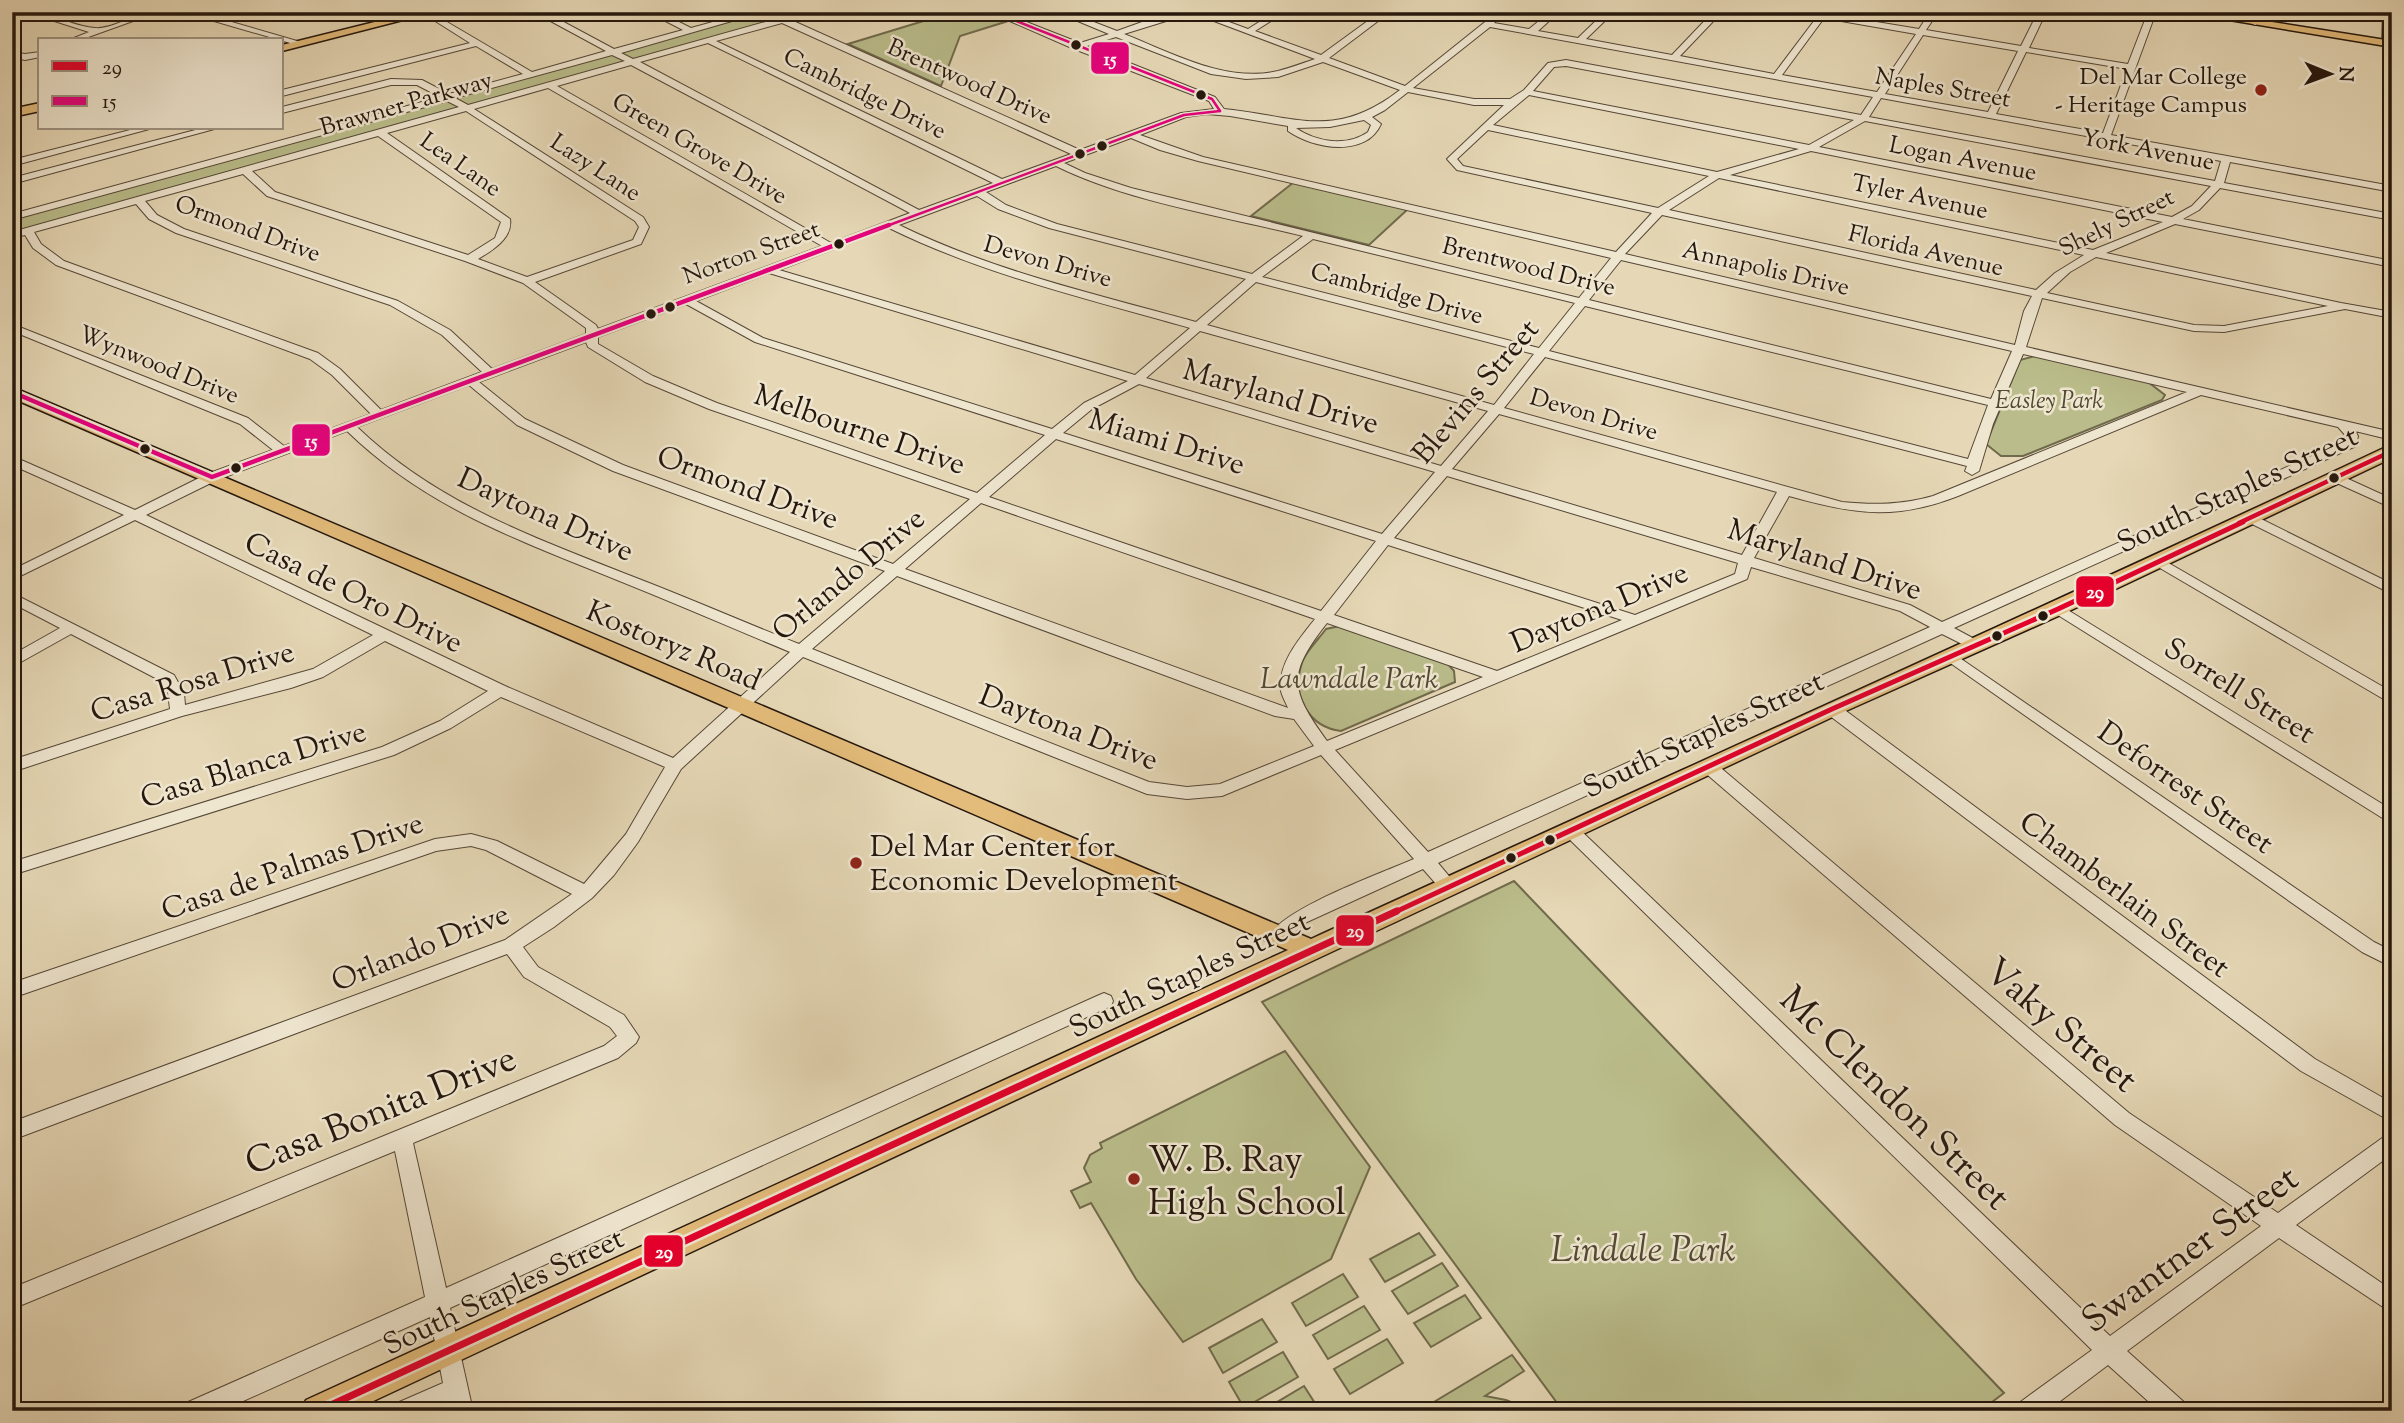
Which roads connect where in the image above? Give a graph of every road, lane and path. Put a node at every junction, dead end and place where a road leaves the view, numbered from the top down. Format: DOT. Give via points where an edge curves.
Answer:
graph roads {
  1 [pos="30,12"];
  2 [pos="154,12"];
  3 [pos="187,12"];
  4 [pos="347,12"];
  5 [pos="538,12"];
  6 [pos="652,12"];
  7 [pos="759,12"];
  8 [pos="766,12"];
  9 [pos="811,12"];
  10 [pos="993,12"];
  11 [pos="1060,12"];
  12 [pos="1177,12"];
  13 [pos="1194,12"];
  14 [pos="1281,12"];
  15 [pos="1386,12"];
  16 [pos="1496,12"];
  17 [pos="1555,12"];
  18 [pos="1610,12"];
  19 [pos="1718,12"];
  20 [pos="1801,12"];
  21 [pos="1934,12"];
  22 [pos="2042,12"];
  23 [pos="2152,12"];
  24 [pos="2186,12"];
  25 [pos="2387,12"];
  26 [pos="427,13"];
  27 [pos="1823,14"];
  28 [pos="2256,18"];
  29 [pos="783,20"];
  30 [pos="386,22"];
  31 [pos="1488,24"];
  32 [pos="95,31"];
  33 [pos="691,31"];
  34 [pos="1248,32"];
  35 [pos="1532,32"];
  36 [pos="1921,32"];
  37 [pos="1117,34"];
  38 [pos="78,38"];
  39 [pos="279,38"];
  40 [pos="284,39"];
  41 [pos="709,41"];
  42 [pos="1579,41"];
  43 [pos="2389,43"];
  44 [pos="300,44"];
  45 [pos="476,44"];
  46 [pos="1077,47"];
  47 [pos="284,48"];
  48 [pos="2022,49"];
  49 [pos="612,52"];
  50 [pos="12,54"];
  51 [pos="38,55"];
  52 [pos="1322,59"];
  53 [pos="1673,59"];
  54 [pos="631,62"];
  55 [pos="2130,67"];
  56 [pos="531,75"];
  57 [pos="1775,78"];
  58 [pos="549,85"];
  59 [pos="1406,89"];
  60 [pos="284,92"];
  61 [pos="1527,92"];
  62 [pos="1880,97"];
  63 [pos="447,98"];
  64 [pos="1474,102"];
  65 [pos="1512,102"];
  66 [pos="38,107"];
  67 [pos="467,108"];
  68 [pos="284,109"];
  69 [pos="1220,111"];
  70 [pos="13,113"];
  71 [pos="1499,115"];
  72 [pos="1366,117"];
  73 [pos="1990,117"];
  74 [pos="1864,118"];
  75 [pos="1293,124"];
  76 [pos="1487,127"];
  77 [pos="140,130"];
  78 [pos="205,130"];
  79 [pos="380,132"];
  80 [pos="1132,135"];
  81 [pos="2106,137"];
  82 [pos="1809,149"];
  83 [pos="1080,154"];
  84 [pos="2226,159"];
  85 [pos="12,163"];
  86 [pos="1057,163"];
  87 [pos="245,170"];
  88 [pos="1718,175"];
  89 [pos="12,181"];
  90 [pos="1002,183"];
  91 [pos="2220,184"];
  92 [pos="2392,189"];
  93 [pos="978,192"];
  94 [pos="138,200"];
  95 [pos="1659,212"];
  96 [pos="919,214"];
  97 [pos="12,217"];
  98 [pos="2392,217"];
  99 [pos="2173,220"];
  100 [pos="891,225"];
  101 [pos="28,230"];
  102 [pos="12,235"];
  103 [pos="1311,235"];
  104 [pos="831,247"];
  105 [pos="2094,254"];
  106 [pos="1619,255"];
  107 [pos="469,259"];
  108 [pos="2392,264"];
  109 [pos="769,270"];
  110 [pos="1254,278"];
  111 [pos="527,281"];
  112 [pos="2037,296"];
  113 [pos="687,300"];
  114 [pos="1582,301"];
  115 [pos="2345,306"];
  116 [pos="2392,315"];
  117 [pos="1199,326"];
  118 [pos="12,327"];
  119 [pos="590,336"];
  120 [pos="2020,348"];
  121 [pos="1543,353"];
  122 [pos="490,374"];
  123 [pos="471,381"];
  124 [pos="1136,381"];
  125 [pos="2200,391"];
  126 [pos="12,392"];
  127 [pos="1993,404"];
  128 [pos="1497,409"];
  129 [pos="379,415"];
  130 [pos="2342,424"];
  131 [pos="349,426"];
  132 [pos="1055,433"];
  133 [pos="2392,436"];
  134 [pos="282,451"];
  135 [pos="2392,451"];
  136 [pos="12,460"];
  137 [pos="1973,464"];
  138 [pos="1444,471"];
  139 [pos="212,477"];
  140 [pos="2335,477"];
  141 [pos="1969,485"];
  142 [pos="1785,490"];
  143 [pos="979,498"];
  144 [pos="2392,504"];
  145 [pos="135,515"];
  146 [pos="2251,519"];
  147 [pos="1386,538"];
  148 [pos="1746,560"];
  149 [pos="2158,561"];
  150 [pos="898,570"];
  151 [pos="12,576"];
  152 [pos="2392,590"];
  153 [pos="12,597"];
  154 [pos="2058,609"];
  155 [pos="1324,618"];
  156 [pos="1637,620"];
  157 [pos="1944,627"];
  158 [pos="69,629"];
  159 [pos="382,636"];
  160 [pos="1975,645"];
  161 [pos="800,651"];
  162 [pos="1951,657"];
  163 [pos="12,662"];
  164 [pos="1499,677"];
  165 [pos="500,690"];
  166 [pos="2392,699"];
  167 [pos="738,706"];
  168 [pos="1832,709"];
  169 [pos="178,712"];
  170 [pos="1299,714"];
  171 [pos="1323,747"];
  172 [pos="675,765"];
  173 [pos="12,766"];
  174 [pos="1709,767"];
  175 [pos="2392,818"];
  176 [pos="1570,830"];
  177 [pos="1426,861"];
  178 [pos="12,869"];
  179 [pos="1450,888"];
  180 [pos="586,892"];
  181 [pos="1278,936"];
  182 [pos="511,945"];
  183 [pos="1314,951"];
  184 [pos="2392,960"];
  185 [pos="12,991"];
  186 [pos="1104,1001"];
  187 [pos="2392,1113"];
  188 [pos="12,1132"];
  189 [pos="402,1137"];
  190 [pos="2392,1142"];
  191 [pos="2279,1227"];
  192 [pos="12,1298"];
  193 [pos="436,1302"];
  194 [pos="2392,1303"];
  195 [pos="2107,1349"];
  196 [pos="448,1351"];
  197 [pos="459,1400"];
  198 [pos="194,1411"];
  199 [pos="317,1411"];
  200 [pos="405,1411"];
  201 [pos="2027,1411"];
  202 [pos="2177,1411"];
  1 -- 32 [label="street"];
  2 -- 32 [label="street"];
  3 -- 39 [label="street"];
  4 -- 30 [label="street"];
  5 -- 49 [label="street"];
  6 -- 33 [label="street"];
  7 -- 33 [label="street, Brawner Parkway"];
  8 -- 29 [label="street, Brentwood Drive"];
  9 -- 29 [label="street, Brawner Parkway"];
  10 -- 46 [label="street"];
  11 -- 37 [label="street"];
  12 -- 37 [label="street"];
  13 -- 34 [label="street"];
  14 -- 34 [label="street"];
  15 -- 52 [label="street"];
  16 -- 31 [label="street, Norton Street"];
  17 -- 35 [label="street"];
  18 -- 42 [label="street"];
  19 -- 53 [label="street"];
  20 -- 27 [label="street"];
  21 -- 36 [label="street, Blevins Street"];
  22 -- 48 [label="street"];
  23 -- 55 [label="street"];
  24 -- 28 [label="main road"];
  25 -- 43 [label="street"];
  26 -- 30 [label="main road"];
  26 -- 45 [label="street"];
  27 -- 36 [label="street"];
  27 -- 57 [label="street"];
  28 -- 43 [label="main road"];
  29 -- 41 [label="street, Brawner Parkway"];
  29 -- 83 [label="street, Brentwood Drive"];
  30 -- 44 [label="main road"];
  31 -- 35 [label="street, Naples Street"];
  31 -- 59 [label="street, Norton Street"];
  32 -- 38 [label="street"];
  33 -- 49 [label="street, Brawner Parkway"];
  34 -- 52 [label="street"];
  35 -- 42 [label="street, Naples Street"];
  36 -- 48 [label="street"];
  36 -- 62 [label="street, Blevins Street"];
  37 -- 46 [label="street"];
  37 -- 52 [label="street" via="1211,71 1246,76 1303,77 1298,69"];
  40 -- 44 [label="street"];
  41 -- 54 [label="street, Brawner Parkway"];
  41 -- 90 [label="street, Cambridge Drive"];
  42 -- 53 [label="street, Naples Street"];
  44 -- 47 [label="main road"];
  45 -- 56 [label="street"];
  45 -- 60 [label="street"];
  46 -- 69 [label="street" via="1212,100"];
  48 -- 55 [label="street"];
  48 -- 73 [label="street"];
  49 -- 54 [label="street"];
  49 -- 56 [label="street, Brawner Parkway"];
  50 -- 51 [label="street"];
  52 -- 59 [label="street"];
  53 -- 57 [label="street, Naples Street"];
  54 -- 58 [label="street, Brawner Parkway"];
  54 -- 96 [label="street"];
  55 -- 81 [label="street"];
  56 -- 63 [label="street, Brawner Parkway"];
  57 -- 62 [label="street, Naples Street"];
  58 -- 67 [label="street, Brawner Parkway"];
  58 -- 104 [label="street, Green Grove Drive"];
  59 -- 64 [label="street"];
  59 -- 72 [label="street, Norton Street"];
  61 -- 65 [label="street"];
  61 -- 74 [label="street, York Avenue" via="1551,65 1566,63"];
  61 -- 82 [label="street, Logan Avenue"];
  62 -- 73 [label="street, Naples Street"];
  62 -- 74 [label="street, Blevins Street"];
  63 -- 67 [label="street, Lazy Lane"];
  63 -- 68 [label="street, Lazy Lane" via="430,86 405,82"];
  63 -- 97 [label="street, Brawner Parkway"];
  64 -- 65 [label="street"];
  64 -- 71 [label="street"];
  65 -- 71 [label="street"];
  66 -- 70 [label="main road"];
  67 -- 79 [label="street, Brawner Parkway"];
  67 -- 111 [label="street, Lazy Lane" via="645,227 637,242 624,248"];
  69 -- 75 [label="street, Norton Street"];
  69 -- 80 [label="street, Norton Street" via="1184,114"];
  71 -- 76 [label="street"];
  72 -- 75 [label="street, Norton Street"];
  72 -- 75 [label="street" via="1376,124 1370,137 1332,144 1304,139 1291,129"];
  73 -- 81 [label="street, Naples Street"];
  74 -- 82 [label="street, Blevins Street"];
  74 -- 91 [label="street, York Avenue"];
  76 -- 88 [label="street, Tyler Avenue"];
  76 -- 95 [label="street, Florida Avenue" via="1452,159 1460,168"];
  77 -- 85 [label="street"];
  78 -- 89 [label="street"];
  79 -- 87 [label="street, Brawner Parkway"];
  79 -- 107 [label="street, Lea Lane" via="506,221 499,240"];
  80 -- 83 [label="street, Norton Street"];
  80 -- 106 [label="street, Annapolis Drive" via="1201,159"];
  81 -- 84 [label="street, Naples Street"];
  82 -- 88 [label="street, Blevins Street"];
  82 -- 99 [label="street, Logan Avenue"];
  83 -- 86 [label="street, Norton Street"];
  84 -- 91 [label="street" via="2226,174"];
  84 -- 92 [label="street, Naples Street"];
  86 -- 90 [label="street, Norton Street"];
  86 -- 103 [label="street, Brentwood Drive" via="1128,190"];
  87 -- 94 [label="street, Brawner Parkway"];
  87 -- 107 [label="street, Melbourne Drive" via="271,194"];
  88 -- 95 [label="street, Blevins Street"];
  88 -- 105 [label="street, Tyler Avenue"];
  90 -- 93 [label="street, Norton Street"];
  91 -- 98 [label="street, York Avenue"];
  91 -- 99 [label="street, Shely Street" via="2207,200"];
  93 -- 96 [label="street, Norton Street"];
  93 -- 110 [label="street, Cambridge Drive" via="1002,207 1053,226"];
  94 -- 101 [label="street, Brawner Parkway"];
  94 -- 122 [label="street, Ormond Drive" via="153,217 180,232 422,316 472,352"];
  95 -- 106 [label="street, Blevins Street"];
  95 -- 112 [label="street, Florida Avenue"];
  96 -- 100 [label="street, Norton Street"];
  99 -- 105 [label="street, Shely Street"];
  99 -- 108 [label="street, Logan Avenue"];
  100 -- 104 [label="street, Norton Street"];
  100 -- 117 [label="street, Devon Drive" via="999,271"];
  101 -- 102 [label="street, Brawner Parkway"];
  101 -- 129 [label="street" via="37,246 60,263 314,356"];
  103 -- 110 [label="street, Orlando Drive"];
  103 -- 114 [label="street, Brentwood Drive"];
  104 -- 109 [label="street, Norton Street"];
  105 -- 112 [label="street, Shely Street" via="2060,272"];
  105 -- 115 [label="street, Tyler Avenue"];
  106 -- 114 [label="street, Blevins Street"];
  106 -- 120 [label="street, Annapolis Drive"];
  107 -- 111 [label="street, Melbourne Drive"];
  109 -- 113 [label="street, Norton Street"];
  109 -- 124 [label="street, Maryland Drive"];
  110 -- 117 [label="street, Orlando Drive"];
  110 -- 121 [label="street, Cambridge Drive"];
  111 -- 119 [label="street, Melbourne Drive" via="592,327"];
  112 -- 115 [label="street, Florida Avenue" via="2194,328 2224,329"];
  112 -- 120 [label="street, Shely Street"];
  113 -- 119 [label="street, Norton Street"];
  113 -- 132 [label="street, Miami Drive" via="760,340"];
  114 -- 121 [label="street, Blevins Street"];
  114 -- 127 [label="street, Brentwood Drive"];
  115 -- 116 [label="street, Florida Avenue"];
  117 -- 124 [label="street, Orlando Drive"];
  117 -- 128 [label="street, Devon Drive"];
  118 -- 134 [label="street, Wynwood Drive" via="244,421"];
  119 -- 122 [label="street, Norton Street"];
  119 -- 143 [label="street, Melbourne Drive" via="592,345 622,364 712,407"];
  120 -- 125 [label="street, Annapolis Drive"];
  120 -- 127 [label="street, Shely Street"];
  121 -- 128 [label="street, Blevins Street"];
  121 -- 137 [label="street, Cambridge Drive"];
  122 -- 123 [label="street, Norton Street"];
  123 -- 129 [label="street, Norton Street"];
  123 -- 150 [label="street, Ormond Drive" via="522,422 618,468"];
  124 -- 132 [label="street, Orlando Drive" via="1088,406"];
  124 -- 138 [label="street, Maryland Drive"];
  125 -- 130 [label="street, Annapolis Drive"];
  125 -- 141 [label="street, Devon Drive"];
  126 -- 139 [label="main road, Kostoryz Road"];
  127 -- 137 [label="street, Shely Street"];
  128 -- 138 [label="street, Blevins Street"];
  128 -- 142 [label="street, Devon Drive"];
  129 -- 131 [label="street, Norton Street"];
  130 -- 133 [label="street, Annapolis Drive"];
  130 -- 157 [label="street" via="2351,443"];
  131 -- 134 [label="street, Norton Street"];
  131 -- 161 [label="street, Daytona Drive" via="372,450 458,509"];
  132 -- 143 [label="street, Orlando Drive"];
  132 -- 147 [label="street, Miami Drive"];
  134 -- 139 [label="street, Norton Street"];
  135 -- 140 [label="main road, South Staples Street"];
  136 -- 145 [label="street, Casa de Oro Drive"];
  137 -- 141 [label="street, Shely Street"];
  138 -- 147 [label="street, Blevins Street"];
  138 -- 148 [label="street, Maryland Drive"];
  139 -- 145 [label="street, Norton Street"];
  139 -- 167 [label="main road, Kostoryz Road"];
  140 -- 144 [label="street"];
  140 -- 146 [label="main road, South Staples Street"];
  141 -- 142 [label="street, Devon Drive" via="1937,501 1875,510"];
  142 -- 148 [label="street, Daytona Drive"];
  143 -- 150 [label="street, Orlando Drive"];
  143 -- 155 [label="street, Melbourne Drive"];
  145 -- 151 [label="street, Norton Street"];
  145 -- 159 [label="street, Casa de Oro Drive"];
  146 -- 149 [label="main road, South Staples Street"];
  146 -- 152 [label="street"];
  147 -- 155 [label="street, Blevins Street"];
  147 -- 156 [label="street, Miami Drive"];
  148 -- 156 [label="street, Daytona Drive" via="1742,576"];
  148 -- 157 [label="street, Maryland Drive" via="1905,608"];
  149 -- 154 [label="main road, South Staples Street"];
  149 -- 166 [label="street"];
  150 -- 161 [label="street, Orlando Drive"];
  150 -- 170 [label="street, Ormond Drive" via="1281,712"];
  153 -- 158 [label="street"];
  154 -- 160 [label="main road, South Staples Street"];
  154 -- 175 [label="street, Sorrell Street"];
  155 -- 164 [label="street, Melbourne Drive"];
  155 -- 170 [label="street, Blevins Street" via="1292,667 1289,691"];
  156 -- 164 [label="street, Daytona Drive"];
  157 -- 160 [label="street, Maryland Drive"];
  157 -- 177 [label="street"];
  158 -- 163 [label="street"];
  158 -- 169 [label="street" via="169,679"];
  159 -- 165 [label="street, Casa de Oro Drive"];
  159 -- 169 [label="street, Casa Rosa Drive" via="318,673"];
  160 -- 162 [label="main road, South Staples Street"];
  161 -- 167 [label="street, Orlando Drive"];
  161 -- 171 [label="street, Daytona Drive" via="1147,788 1187,793 1222,790"];
  162 -- 168 [label="main road, South Staples Street"];
  162 -- 184 [label="street, Deforrest Street"];
  164 -- 171 [label="street, Daytona Drive"];
  165 -- 172 [label="street, Casa de Oro Drive"];
  165 -- 178 [label="street, Casa Blanca Drive" via="464,716 398,747"];
  167 -- 172 [label="street, Orlando Drive"];
  167 -- 181 [label="main road, Kostoryz Road"];
  168 -- 174 [label="main road, South Staples Street"];
  168 -- 187 [label="street, Chamberlain Street" via="2308,1065"];
  169 -- 173 [label="street, Casa Rosa Drive"];
  170 -- 171 [label="street, Blevins Street"];
  171 -- 177 [label="street, Blevins Street"];
  172 -- 180 [label="street, Orlando Drive" via="632,838"];
  174 -- 176 [label="main road, South Staples Street"];
  174 -- 191 [label="street, Vaky Street" via="2122,1119"];
  176 -- 179 [label="main road, South Staples Street"];
  176 -- 195 [label="street, Mc Clendon Street"];
  177 -- 179 [label="street, Blevins Street"];
  177 -- 181 [label="street" via="1301,917"];
  179 -- 183 [label="main road, South Staples Street"];
  180 -- 182 [label="street, Orlando Drive"];
  180 -- 185 [label="street, Casa de Palmas Drive" via="491,845 471,840 435,845"];
  181 -- 183 [label="main road, Kostoryz Road"];
  182 -- 188 [label="street, Orlando Drive"];
  182 -- 189 [label="street, Casa Bonita Drive" via="531,972 617,1021 629,1037 611,1052"];
  183 -- 196 [label="main road, South Staples Street"];
  186 -- 193 [label="street"];
  189 -- 192 [label="street, Casa Bonita Drive"];
  189 -- 193 [label="street"];
  190 -- 191 [label="street, Swantner Street"];
  191 -- 194 [label="street, Vaky Street"];
  191 -- 195 [label="street, Swantner Street"];
  193 -- 196 [label="street"];
  193 -- 198 [label="street"];
  195 -- 201 [label="street, Swantner Street"];
  195 -- 202 [label="street, Mc Clendon Street"];
  196 -- 197 [label="street"];
  196 -- 199 [label="main road, South Staples Street"];
  197 -- 200 [label="street"];
}
